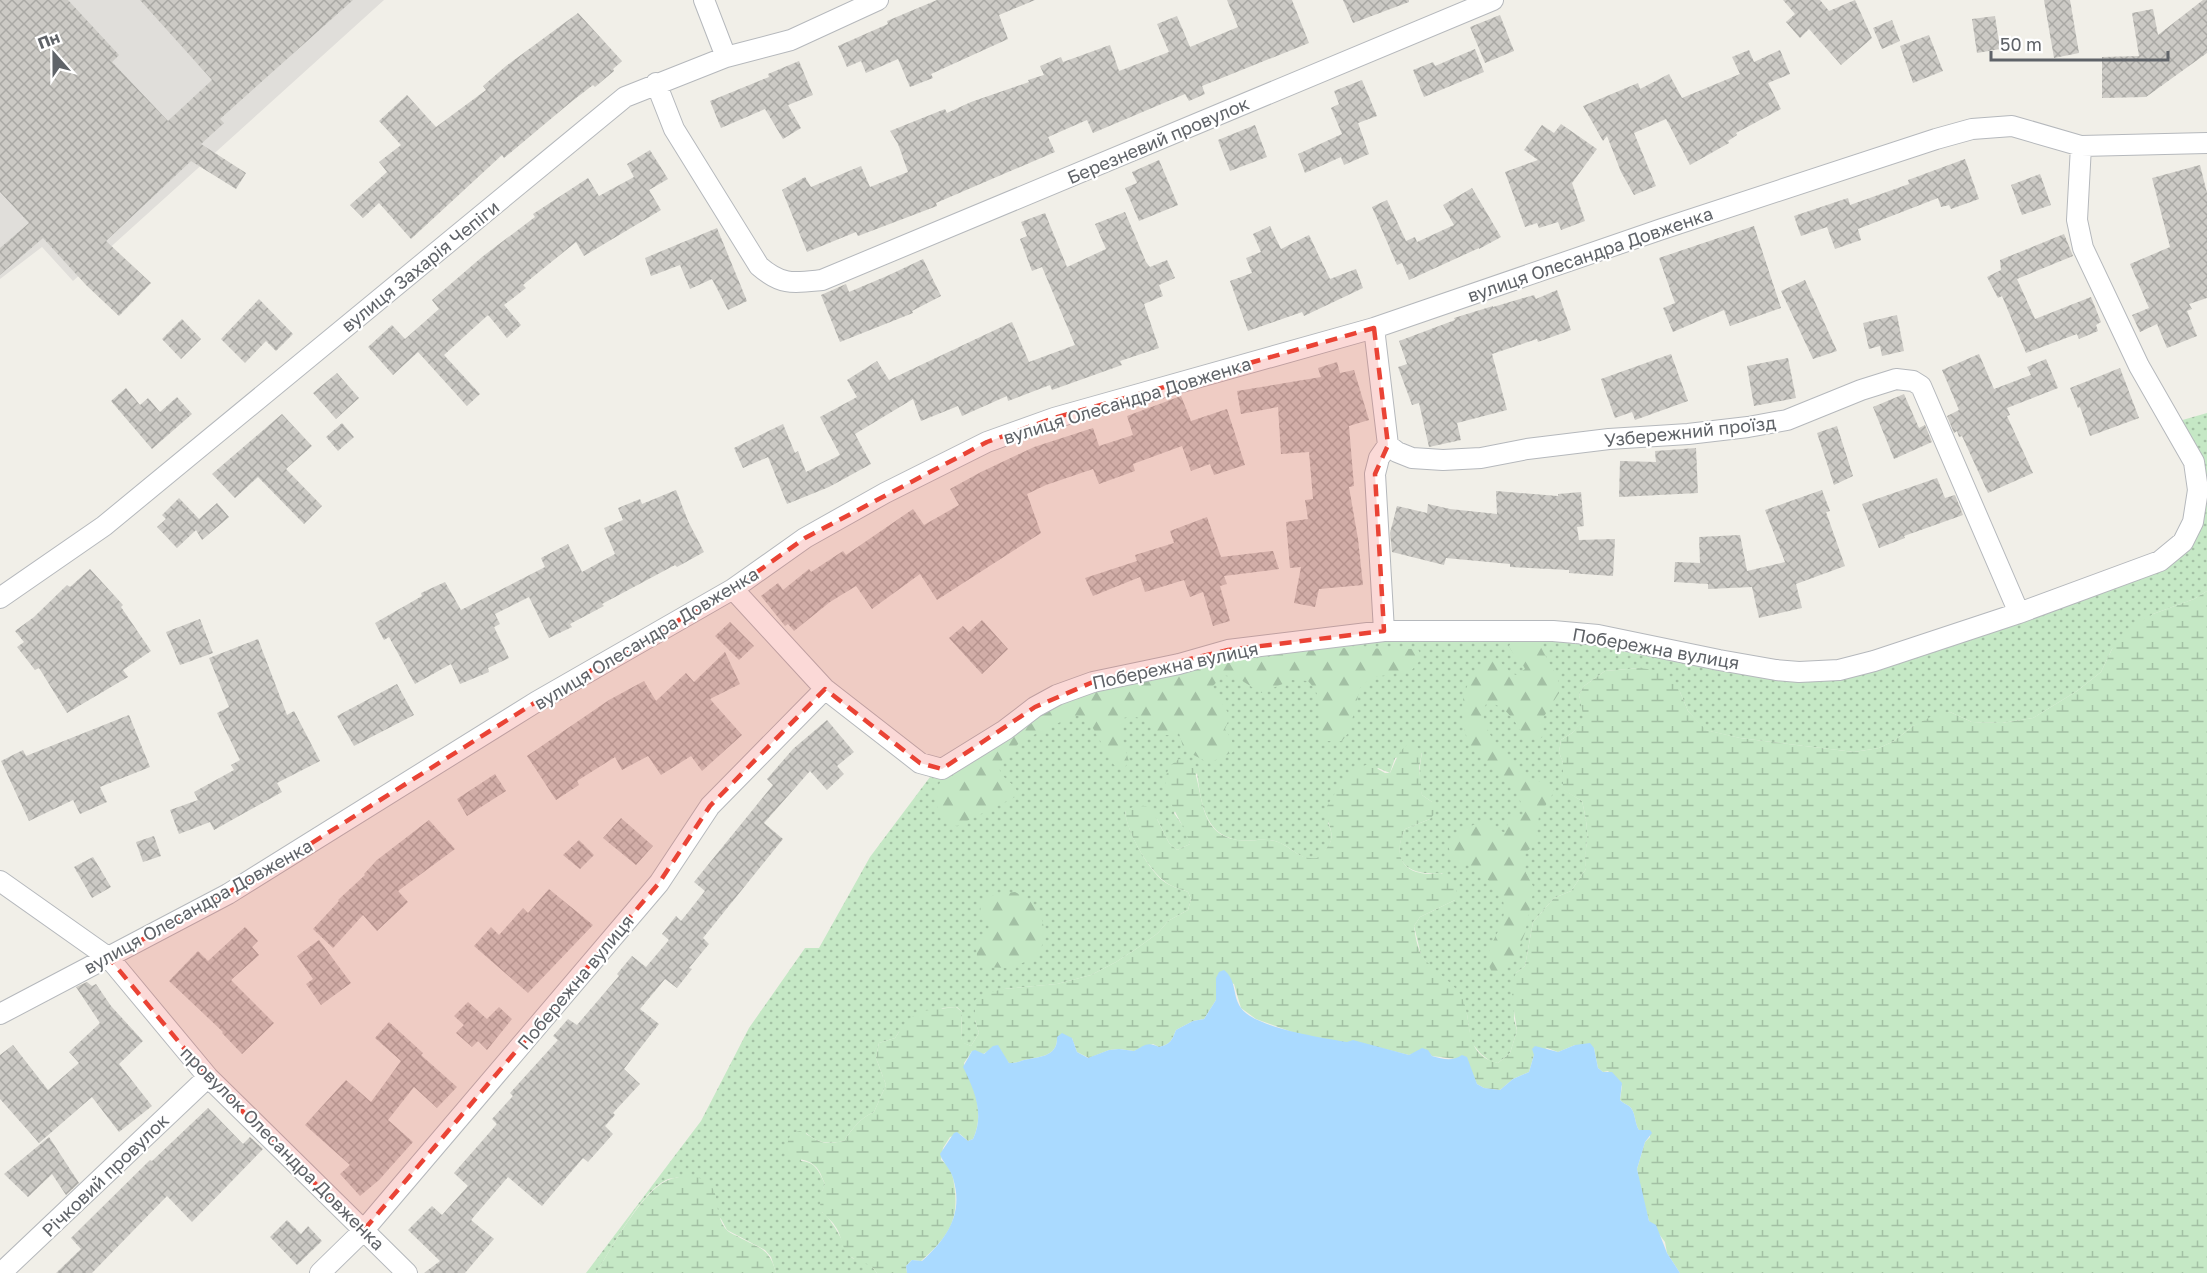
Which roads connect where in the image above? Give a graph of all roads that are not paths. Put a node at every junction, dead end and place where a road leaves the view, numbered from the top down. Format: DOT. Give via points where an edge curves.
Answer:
graph roads {
  1 [pos="704,0"];
  2 [pos="878,0"];
  3 [pos="1493,0"];
  4 [pos="726,57"];
  5 [pos="656,83"];
  6 [pos="2207,143"];
  7 [pos="2081,146"];
  8 [pos="1374,328"];
  9 [pos="1388,445"];
  10 [pos="733,589"];
  11 [pos="0,598"];
  12 [pos="2019,613"];
  13 [pos="1384,631"];
  14 [pos="825,688"];
  15 [pos="0,881"];
  16 [pos="109,958"];
  17 [pos="0,1014"];
  18 [pos="208,1077"];
  19 [pos="363,1231"];
  20 [pos="1,1273"];
  21 [pos="320,1273"];
  22 [pos="407,1273"];
  1 -- 4 [label="street"];
  2 -- 4 [label="street, вулиця Захарія Чепіги" via="791,40"];
  3 -- 5 [label="street, Березневий провулок" via="822,280 796,283 773,278 759,266 674,129"];
  4 -- 5 [label="street, вулиця Захарія Чепіги"];
  5 -- 11 [label="street, вулиця Захарія Чепіги" via="625,97 104,526"];
  6 -- 7 [label="street, вулиця Олесандра Довженка"];
  7 -- 8 [label="street, вулиця Олесандра Довженка" via="2012,126 1972,129"];
  7 -- 12 [label="street, Побережна вулиця" via="2077,220 2083,248 2139,366 2194,462 2198,490 2193,522 2183,542 2160,561"];
  8 -- 9 [label="street"];
  8 -- 10 [label="street, вулиця Олесандра Довженка" via="1054,418 987,442 805,538"];
  9 -- 12 [label="street, Узбережний проїзд" via="1412,458 1443,460 1748,427 1787,420 1896,379 1913,381 1921,386"];
  9 -- 13 [label="street" via="1375,474"];
  10 -- 14 [label="street"];
  10 -- 16 [label="street, вулиця Олесандра Довженка" via="536,702 228,894"];
  12 -- 13 [label="street, Побережна вулиця" via="1866,663 1839,670 1799,672 1598,635 1553,631"];
  13 -- 14 [label="street, Побережна вулиця" via="1228,650 1093,682 1035,707 942,769 920,763"];
  14 -- 19 [label="street, Побережна вулиця" via="710,806 659,883"];
  15 -- 16 [label="street, провулок Олесандра Довженка"];
  16 -- 17 [label="street, вулиця Олесандра Довженка"];
  16 -- 18 [label="street, провулок Олесандра Довженка"];
  18 -- 19 [label="street, провулок Олесандра Довженка"];
  18 -- 20 [label="street, Річковий провулок"];
  19 -- 21 [label="street, Побережна вулиця"];
  19 -- 22 [label="street, провулок Олесандра Довженка"];
}
